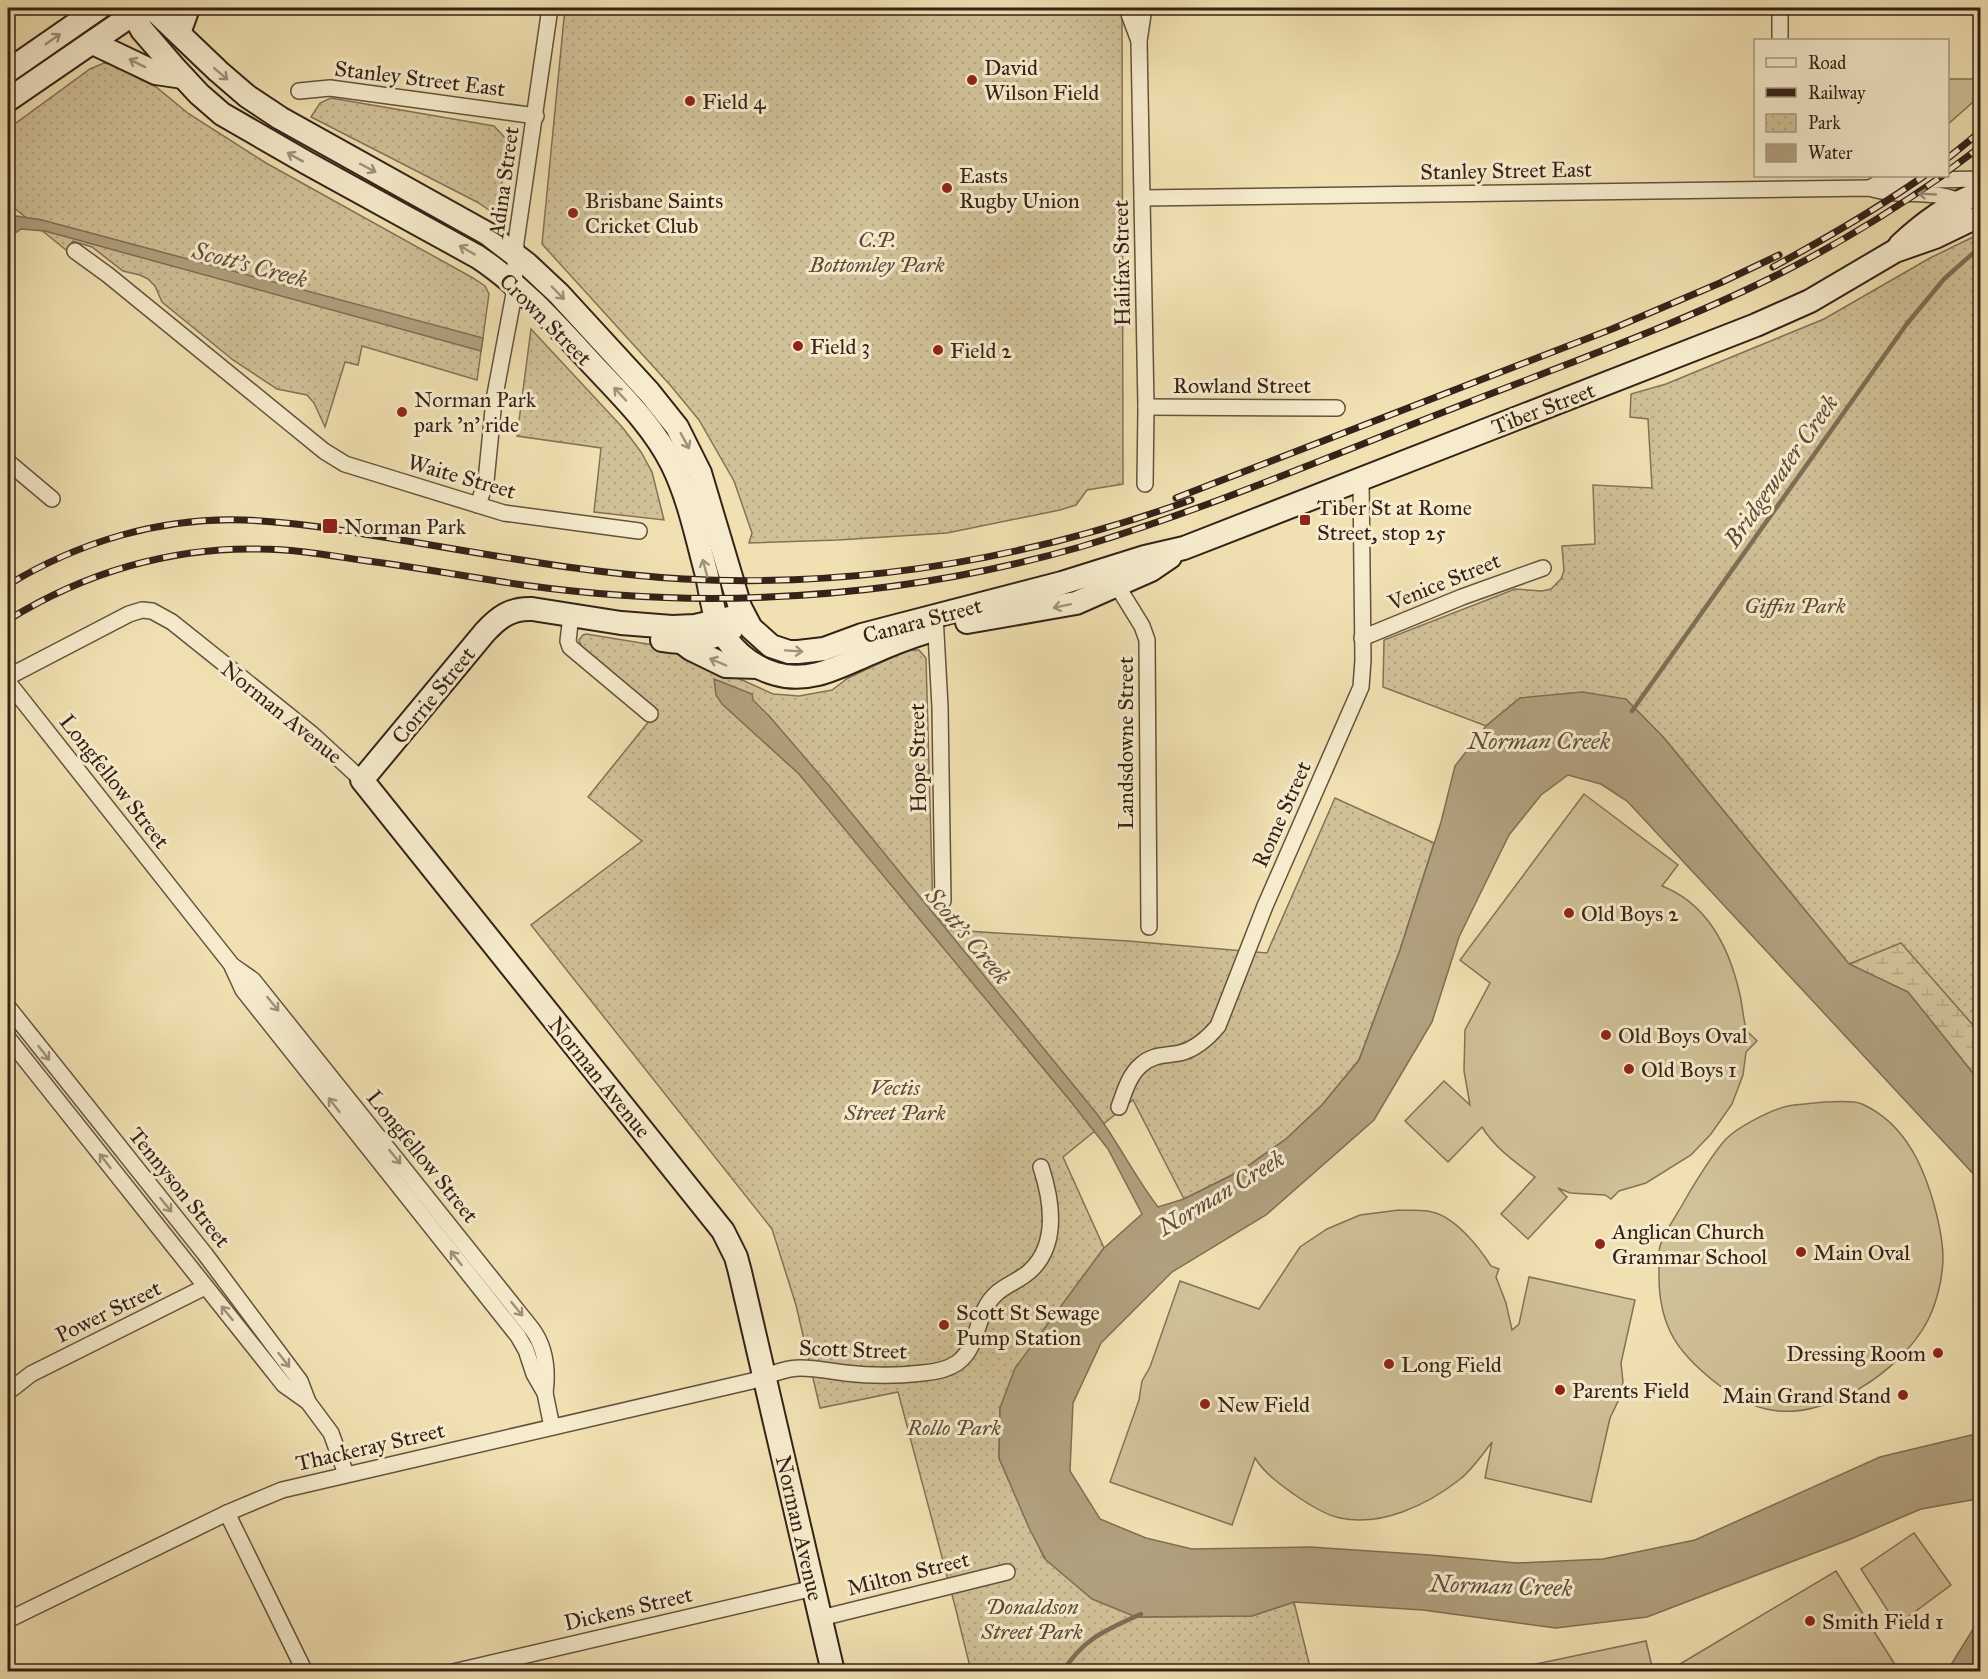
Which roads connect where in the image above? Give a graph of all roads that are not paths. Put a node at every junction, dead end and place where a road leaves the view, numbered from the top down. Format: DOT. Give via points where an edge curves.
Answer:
graph roads {
  1 [pos="99,8"];
  2 [pos="188,8"];
  3 [pos="550,8"];
  4 [pos="1129,8"];
  5 [pos="1144,8"];
  6 [pos="1780,8"];
  7 [pos="139,9"];
  8 [pos="179,33"];
  9 [pos="1780,39"];
  10 [pos="1139,41"];
  11 [pos="93,43"];
  12 [pos="8,71"];
  13 [pos="183,77"];
  14 [pos="299,91"];
  15 [pos="8,100"];
  16 [pos="536,116"];
  17 [pos="1980,179"];
  18 [pos="1783,182"];
  19 [pos="1870,188"];
  20 [pos="1970,197"];
  21 [pos="1142,198"];
  22 [pos="1980,213"];
  23 [pos="1980,218"];
  24 [pos="1895,250"];
  25 [pos="75,251"];
  26 [pos="515,253"];
  27 [pos="514,284"];
  28 [pos="1146,407"];
  29 [pos="1337,408"];
  30 [pos="8,462"];
  31 [pos="1361,479"];
  32 [pos="1145,484"];
  33 [pos="52,499"];
  34 [pos="478,505"];
  35 [pos="639,531"];
  36 [pos="1543,567"];
  37 [pos="1112,578"];
  38 [pos="571,615"];
  39 [pos="745,619"];
  40 [pos="936,622"];
  41 [pos="621,623"];
  42 [pos="720,627"];
  43 [pos="1362,638"];
  44 [pos="683,642"];
  45 [pos="758,667"];
  46 [pos="8,677"];
  47 [pos="8,682"];
  48 [pos="650,714"];
  49 [pos="362,780"];
  50 [pos="943,901"];
  51 [pos="1149,927"];
  52 [pos="8,1007"];
  53 [pos="8,1038"];
  54 [pos="1119,1107"];
  55 [pos="1041,1167"];
  56 [pos="204,1287"];
  57 [pos="31,1374"];
  58 [pos="765,1377"];
  59 [pos="8,1380"];
  60 [pos="8,1392"];
  61 [pos="308,1402"];
  62 [pos="552,1427"];
  63 [pos="346,1474"];
  64 [pos="227,1513"];
  65 [pos="1007,1572"];
  66 [pos="814,1588"];
  67 [pos="821,1618"];
  68 [pos="8,1620"];
  69 [pos="305,1671"];
  70 [pos="453,1671"];
  71 [pos="833,1671"];
  12 -- 1 [label="main road, one-way"];
  2 -- 8 [label="main road"];
  3 -- 16 [label="street, Adina Street"];
  4 -- 10 [label="street, Halifax Street"];
  5 -- 10 [label="street, Halifax Street"];
  6 -- 9 [label="street"];
  7 -- 8 [label="main road, Crown Street"];
  7 -- 11 [label="main road"];
  7 -- 13 [label="main road, Crown Street" via="142,30"];
  8 -- 26 [label="main road, Crown Street, one-way" via="224,76 280,118"];
  10 -- 21 [label="street, Halifax Street"];
  13 -- 11 [label="main road, one-way" via="156,73"];
  11 -- 15 [label="main road"];
  27 -- 13 [label="main road, Crown Street, one-way" via="478,257 234,121"];
  14 -- 16 [label="street, Stanley Street East" via="330,88"];
  16 -- 26 [label="street, Adina Street"];
  17 -- 19 [label="street, Stanley Street East" via="1881,181"];
  18 -- 19 [label="street, Stanley Street East"];
  18 -- 21 [label="street, Stanley Street East"];
  20 -- 19 [label="street, Stanley Street East, one-way" via="1884,193"];
  20 -- 22 [label="street, Stanley Street East"];
  20 -- 24 [label="main road, Tiber Street" via="1923,224"];
  21 -- 28 [label="street, Halifax Street"];
  23 -- 24 [label="main road, Tiber Street"];
  24 -- 31 [label="main road, Tiber Street" via="1810,301 1764,322"];
  25 -- 34 [label="street, Waite Street" via="137,294 293,418 324,451 345,464"];
  26 -- 27 [label="street, Adina Street"];
  26 -- 39 [label="main road, Crown Street, one-way" via="559,294 677,427 695,460"];
  27 -- 34 [label="street, Adina Street" via="486,481"];
  42 -- 27 [label="main road, Crown Street, one-way" via="683,490 662,448 633,409 545,312"];
  28 -- 29 [label="street, Rowland Street"];
  28 -- 32 [label="street, Halifax Street"];
  30 -- 33 [label="street"];
  31 -- 37 [label="main road, Tiber Street" via="1184,548 1151,570"];
  31 -- 43 [label="street, Rome Street"];
  34 -- 35 [label="street, Waite Street" via="515,515"];
  36 -- 43 [label="street, Venice Street"];
  37 -- 40 [label="main road, Canara Street" via="1055,585"];
  37 -- 51 [label="street, Landsdowne Street" via="1147,640"];
  38 -- 41 [label="main road"];
  38 -- 48 [label="street" via="568,641 572,649"];
  38 -- 49 [label="main road, Corrie Street" via="525,609 507,613 485,632"];
  39 -- 40 [label="main road, Canara Street, one-way" via="771,646 789,652 824,649 862,635"];
  39 -- 42 [label="main road"];
  40 -- 45 [label="main road, Canara Street" via="818,675 785,676"];
  40 -- 50 [label="street, Hope Street"];
  41 -- 42 [label="main road"];
  41 -- 44 [label="main road" via="657,639"];
  42 -- 44 [label="main road" via="703,640"];
  42 -- 45 [label="main road, Crown Street" via="736,650"];
  43 -- 54 [label="street, Rome Street" via="1361,687 1265,906 1218,1026 1191,1049 1160,1055 1140,1066"];
  45 -- 44 [label="main road, one-way" via="726,666"];
  46 -- 49 [label="street, Norman Avenue" via="129,614 152,611 172,622 329,748"];
  47 -- 62 [label="street, Longfellow Street" via="231,964 253,980 532,1329 541,1344 547,1372 545,1393"];
  49 -- 58 [label="main road, Norman Avenue" via="723,1231 736,1257"];
  52 -- 61 [label="street, Tennyson Street, one-way" via="205,1254 300,1381"];
  56 -- 53 [label="street, Tennyson Street, one-way"];
  55 -- 58 [label="street, Scott Street" via="1051,1213 1045,1249 1029,1272 991,1298 970,1350 957,1363 942,1370 911,1374 869,1375 800,1368"];
  56 -- 57 [label="street, Power Street"];
  61 -- 56 [label="street, Tennyson Street, one-way" via="285,1385"];
  57 -- 59 [label="street, Power Street"];
  57 -- 60 [label="street, Power Street"];
  58 -- 62 [label="street, Thackeray Street"];
  58 -- 66 [label="main road, Norman Avenue"];
  61 -- 63 [label="street, Tennyson Street" via="331,1433"];
  62 -- 63 [label="street, Thackeray Street"];
  63 -- 64 [label="street, Thackeray Street" via="282,1490"];
  64 -- 68 [label="street, Thackeray Street"];
  64 -- 69 [label="street"];
  65 -- 67 [label="street, Milton Street"];
  66 -- 67 [label="main road, Norman Avenue"];
  66 -- 70 [label="street, Dickens Street"];
  67 -- 71 [label="main road, Norman Avenue"];
}
